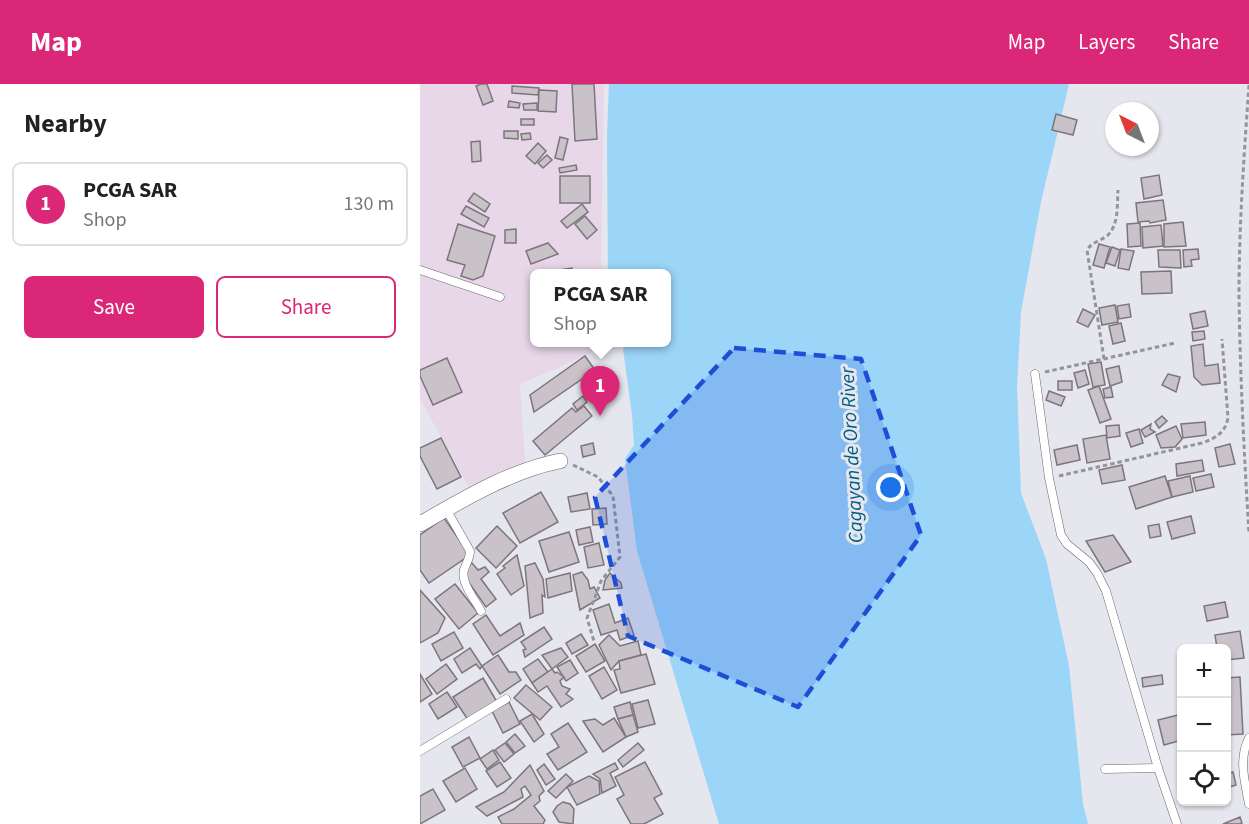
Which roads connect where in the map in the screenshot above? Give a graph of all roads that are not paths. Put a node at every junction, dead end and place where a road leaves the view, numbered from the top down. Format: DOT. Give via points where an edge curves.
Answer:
graph roads {
  1 [pos="420,270"];
  2 [pos="500,297"];
  3 [pos="1035,374"];
  4 [pos="560,461"];
  5 [pos="446,509"];
  6 [pos="420,524"];
  7 [pos="481,611"];
  8 [pos="506,699"];
  9 [pos="1249,738"];
  10 [pos="420,752"];
  11 [pos="1158,768"];
  12 [pos="1105,769"];
  13 [pos="1249,804"];
  14 [pos="1177,824"];
  1 -- 2 [label="lane"];
  3 -- 11 [label="lane" via="1061,535 1066,544 1089,562 1106,591"];
  4 -- 5 [label="street" via="516,474"];
  5 -- 6 [label="street"];
  5 -- 7 [label="lane" via="470,551 463,579"];
  8 -- 10 [label="lane"];
  9 -- 13 [label="lane" via="1243,748"];
  11 -- 12 [label="lane"];
  11 -- 14 [label="lane"];
}
